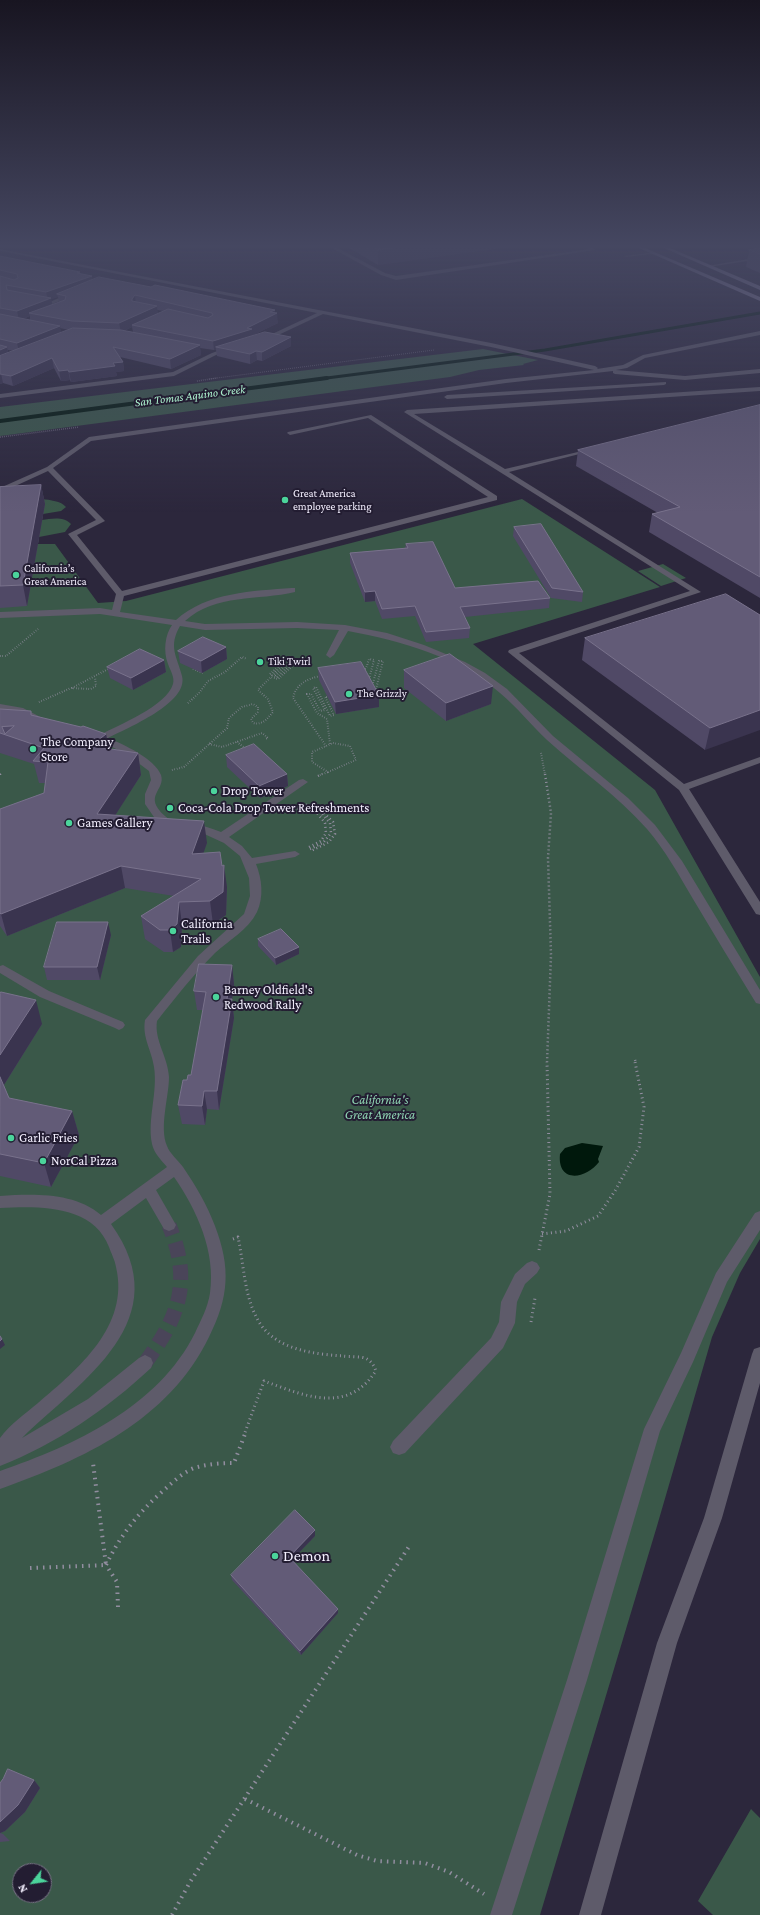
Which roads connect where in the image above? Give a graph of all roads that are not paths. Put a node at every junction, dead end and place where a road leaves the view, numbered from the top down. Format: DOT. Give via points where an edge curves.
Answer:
graph roads {
  1 [pos="275,334"];
  2 [pos="437,334"];
  3 [pos="753,334"];
  4 [pos="257,340"];
  5 [pos="242,345"];
  6 [pos="206,353"];
  7 [pos="214,354"];
  8 [pos="549,356"];
  9 [pos="570,363"];
  10 [pos="608,370"];
  11 [pos="624,370"];
  12 [pos="759,373"];
  13 [pos="740,374"];
  14 [pos="561,376"];
  15 [pos="760,389"];
  16 [pos="483,395"];
  17 [pos="0,396"];
  18 [pos="362,402"];
  19 [pos="290,433"];
  20 [pos="601,447"];
  21 [pos="49,468"];
  22 [pos="503,472"];
  23 [pos="0,491"];
  24 [pos="292,590"];
  25 [pos="120,594"];
  26 [pos="116,612"];
  27 [pos="0,615"];
  28 [pos="178,623"];
  29 [pos="345,628"];
  30 [pos="330,655"];
  31 [pos="0,707"];
  32 [pos="58,728"];
  33 [pos="81,733"];
  34 [pos="101,738"];
  35 [pos="760,760"];
  36 [pos="303,782"];
  37 [pos="683,788"];
  38 [pos="221,837"];
  39 [pos="301,851"];
  40 [pos="248,862"];
  41 [pos="760,911"];
  42 [pos="1,969"];
  43 [pos="760,1000"];
  44 [pos="119,1025"];
  45 [pos="176,1168"];
  46 [pos="148,1189"];
  47 [pos="0,1202"];
  48 [pos="760,1217"];
  49 [pos="101,1223"];
  50 [pos="169,1225"];
  51 [pos="532,1268"];
  52 [pos="760,1354"];
  53 [pos="145,1363"];
  54 [pos="399,1447"];
  55 [pos="0,1453"];
  56 [pos="0,1458"];
  57 [pos="0,1480"];
  58 [pos="503,1911"];
  59 [pos="590,1915"];
  1 -- 4 [label="street"];
  2 -- 8 [label="street"];
  3 -- 11 [label="street" via="643,357"];
  5 -- 7 [label="street"];
  6 -- 7 [label="street"];
  7 -- 17 [label="street" via="174,374"];
  8 -- 9 [label="street"];
  8 -- 11 [label="street" via="566,356"];
  9 -- 10 [label="street"];
  9 -- 14 [label="street" via="575,370"];
  10 -- 11 [label="street"];
  10 -- 14 [label="street"];
  11 -- 13 [label="street" via="685,378"];
  11 -- 16 [label="street" via="601,383"];
  12 -- 13 [label="street"];
  13 -- 16 [label="street" via="702,381"];
  14 -- 18 [label="street" via="506,381"];
  15 -- 22 [label="street" via="407,412"];
  16 -- 18 [label="street"];
  18 -- 21 [label="street" via="89,439"];
  19 -- 25 [label="street" via="369,416 494,498"];
  20 -- 22 [label="street"];
  21 -- 23 [label="street"];
  21 -- 25 [label="street" via="101,521 72,534"];
  22 -- 37 [label="street" via="697,592 512,652"];
  24 -- 28 [label="street" via="244,595 216,602 195,611"];
  25 -- 26 [label="street"];
  26 -- 27 [label="street"];
  26 -- 28 [label="street"];
  28 -- 29 [label="street" via="205,627 297,625"];
  28 -- 34 [label="street" via="170,641 171,661 178,675 176,690 148,713"];
  29 -- 30 [label="street"];
  29 -- 43 [label="street" via="384,635 421,647 462,664 504,692 550,738 624,800 651,827 663,842"];
  31 -- 32 [label="street" via="22,709"];
  33 -- 34 [label="street"];
  34 -- 38 [label="street" via="130,752 156,774 149,801 162,820 191,826"];
  35 -- 37 [label="street"];
  36 -- 38 [label="street"];
  37 -- 41 [label="street"];
  38 -- 40 [label="street" via="240,848"];
  39 -- 40 [label="street"];
  40 -- 45 [label="street" via="257,887 251,913 209,952 158,1011 149,1028 161,1066 159,1144"];
  42 -- 44 [label="street" via="53,998"];
  45 -- 46 [label="street"];
  45 -- 57 [label="street" via="204,1213 214,1245 218,1293 204,1334 182,1369 146,1404 124,1421 65,1455"];
  46 -- 49 [label="street"];
  46 -- 50 [label="street"];
  47 -- 49 [label="street" via="48,1201 87,1213"];
  48 -- 58 [label="street" via="721,1278 652,1429 577,1680"];
  49 -- 55 [label="street" via="121,1255 126,1275 126,1297 122,1316 112,1337 96,1359 15,1432"];
  51 -- 54 [label="street" via="520,1279 509,1302 507,1323 497,1343"];
  52 -- 59 [label="street" via="713,1518 667,1643"];
  53 -- 56 [label="street" via="82,1413"];
}
